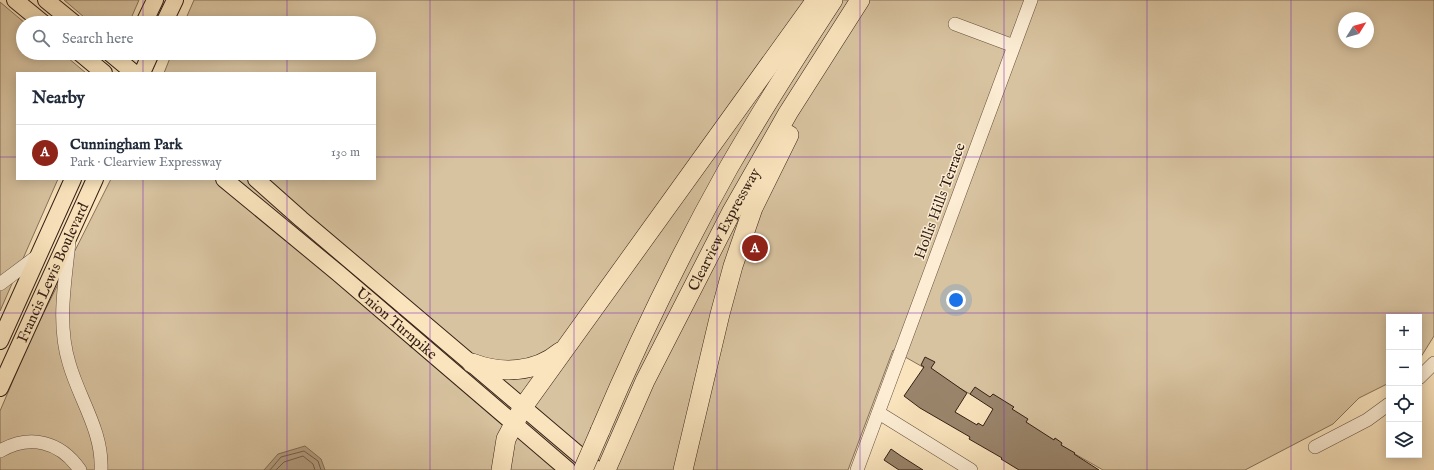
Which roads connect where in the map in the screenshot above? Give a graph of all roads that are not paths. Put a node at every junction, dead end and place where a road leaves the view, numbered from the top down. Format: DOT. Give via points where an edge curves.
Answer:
graph roads {
  1 [pos="16,0"];
  2 [pos="46,0"];
  3 [pos="155,0"];
  4 [pos="175,0"];
  5 [pos="816,0"];
  6 [pos="833,0"];
  7 [pos="862,0"];
  8 [pos="1031,0"];
  9 [pos="35,16"];
  10 [pos="65,16"];
  11 [pos="147,16"];
  12 [pos="167,16"];
  13 [pos="955,24"];
  14 [pos="1014,46"];
  15 [pos="88,60"];
  16 [pos="148,60"];
  17 [pos="103,72"];
  18 [pos="142,72"];
  19 [pos="73,180"];
  20 [pos="95,180"];
  21 [pos="225,180"];
  22 [pos="257,180"];
  23 [pos="70,236"];
  24 [pos="40,254"];
  25 [pos="0,284"];
  26 [pos="573,338"];
  27 [pos="0,341"];
  28 [pos="472,363"];
  29 [pos="1434,363"];
  30 [pos="1422,375"];
  31 [pos="0,388"];
  32 [pos="1386,406"];
  33 [pos="523,407"];
  34 [pos="879,413"];
  35 [pos="514,424"];
  36 [pos="1315,447"];
  37 [pos="0,451"];
  38 [pos="80,470"];
  39 [pos="101,470"];
  40 [pos="501,470"];
  41 [pos="568,470"];
  42 [pos="583,470"];
  43 [pos="598,470"];
  44 [pos="606,470"];
  45 [pos="683,470"];
  46 [pos="857,470"];
  47 [pos="971,470"];
  1 -- 9 [label="main road"];
  2 -- 10 [label="main road"];
  3 -- 11 [label="main road"];
  4 -- 12 [label="main road"];
  5 -- 26 [label="highway"];
  6 -- 42 [label="highway, Clearview Expressway, bridge" via="768,101 710,203 658,304"];
  7 -- 44 [label="highway, Clearview Expressway" via="788,113 749,179 661,349"];
  7 -- 45 [label="highway" via="778,156 746,226 727,287"];
  8 -- 14 [label="street, Hollis Hills Terrace"];
  13 -- 14 [label="street"];
  14 -- 34 [label="street, Hollis Hills Terrace"];
  15 -- 17 [label="main road"];
  16 -- 18 [label="main road"];
  19 -- 24 [label="main road, Francis Lewis Boulevard"];
  20 -- 23 [label="main road, Francis Lewis Boulevard"];
  21 -- 35 [label="main road, Union Turnpike"];
  22 -- 28 [label="main road, Union Turnpike"];
  23 -- 31 [label="main road, Francis Lewis Boulevard"];
  23 -- 39 [label="street" via="63,304 64,345 69,364 95,427"];
  24 -- 25 [label="street"];
  24 -- 27 [label="main road, Francis Lewis Boulevard"];
  26 -- 28 [label="highway" via="557,354 528,368 502,370"];
  26 -- 33 [label="highway"];
  28 -- 33 [label="main road, Union Turnpike"];
  29 -- 30 [label="street"];
  32 -- 36 [label="street" via="1367,420"];
  33 -- 35 [label="highway"];
  33 -- 43 [label="main road, Union Turnpike"];
  34 -- 46 [label="street, Hollis Hills Terrace"];
  34 -- 47 [label="street"];
  35 -- 40 [label="highway" via="506,439"];
  35 -- 41 [label="main road, Union Turnpike"];
  37 -- 38 [label="street" via="25,441 42,443 62,450"];
}
